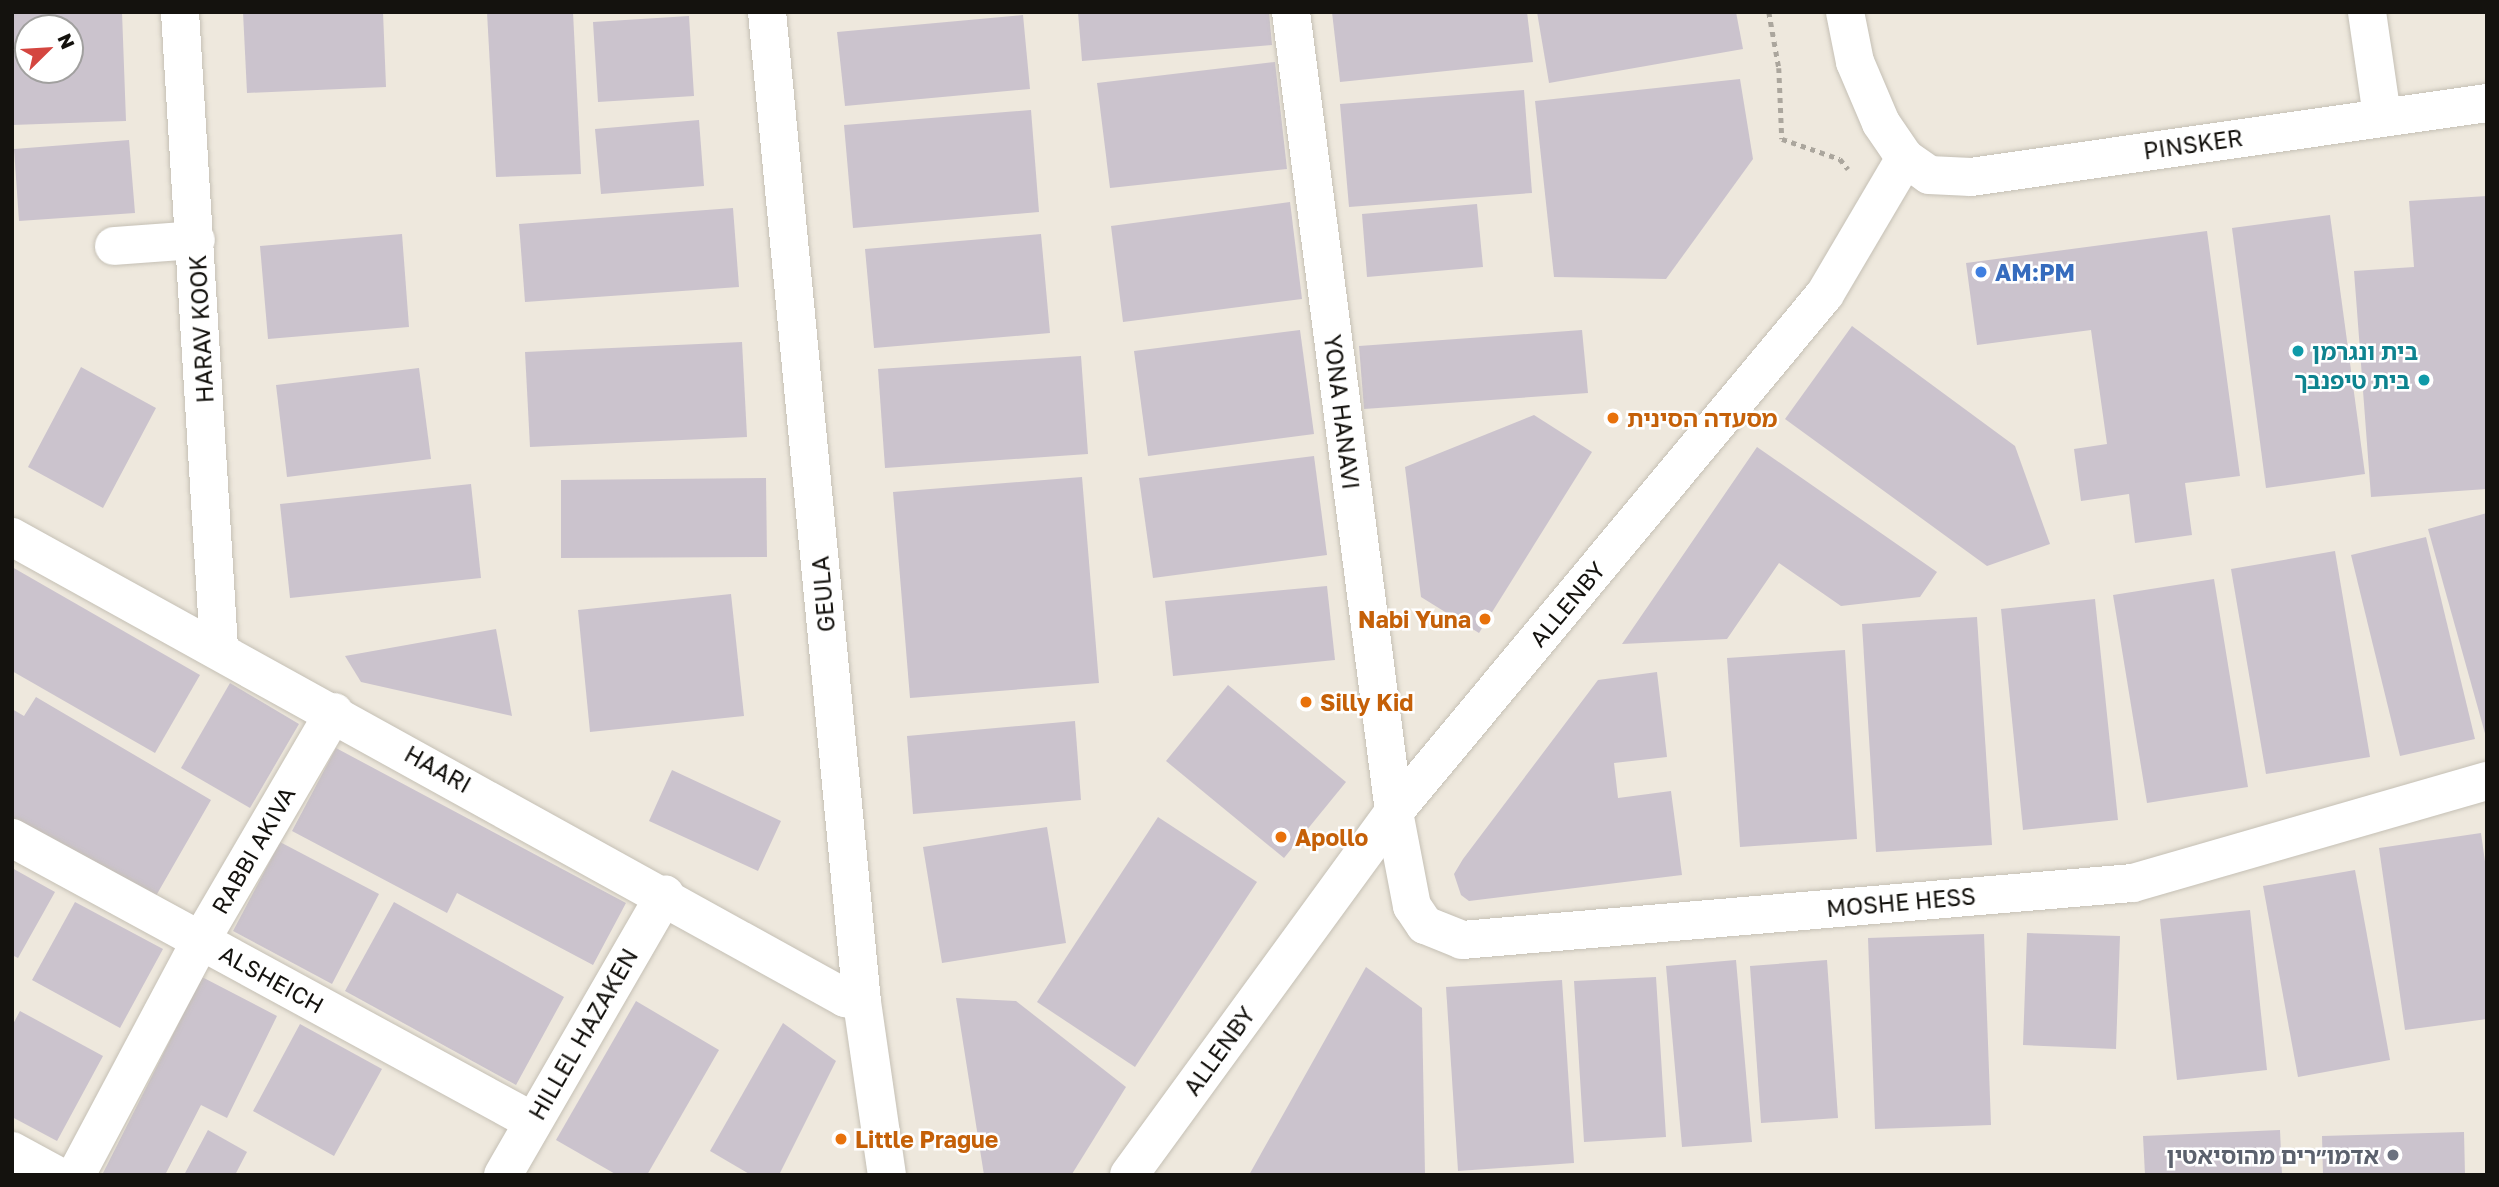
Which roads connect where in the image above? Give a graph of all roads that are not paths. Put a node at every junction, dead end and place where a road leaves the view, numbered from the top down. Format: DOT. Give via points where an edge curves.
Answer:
graph roads {
  1 [pos="180,12"];
  2 [pos="767,12"];
  3 [pos="1291,12"];
  4 [pos="1845,12"];
  5 [pos="2367,12"];
  6 [pos="2487,103"];
  7 [pos="2382,116"];
  8 [pos="1905,158"];
  9 [pos="195,240"];
  10 [pos="114,246"];
  11 [pos="12,537"];
  12 [pos="219,647"];
  13 [pos="334,712"];
  14 [pos="2487,781"];
  15 [pos="1394,812"];
  16 [pos="12,838"];
  17 [pos="664,894"];
  18 [pos="201,940"];
  19 [pos="862,1002"];
  20 [pos="532,1121"];
  21 [pos="12,1151"];
  22 [pos="55,1175"];
  23 [pos="75,1175"];
  24 [pos="503,1175"];
  25 [pos="887,1175"];
  26 [pos="1129,1175"];
  1 -- 9 [label="street, HARAV KOOK"];
  2 -- 19 [label="street, GEULA"];
  3 -- 15 [label="street, YONA HANAVI"];
  4 -- 8 [label="street" via="1865,90"];
  5 -- 7 [label="street"];
  6 -- 7 [label="street, PINSKER"];
  7 -- 8 [label="street, PINSKER" via="1971,177 1929,175"];
  8 -- 15 [label="street, ALLENBY" via="1825,294"];
  9 -- 10 [label="street"];
  9 -- 12 [label="street, HARAV KOOK"];
  11 -- 12 [label="street, HAARI"];
  12 -- 13 [label="street, HAARI"];
  13 -- 17 [label="street, HAARI"];
  13 -- 18 [label="street, RABBI AKIVA"];
  14 -- 15 [label="street, MOSHE HESS" via="2133,883 1462,940 1425,925 1412,906"];
  15 -- 26 [label="street, ALLENBY"];
  16 -- 18 [label="street, ALSHEICH"];
  17 -- 19 [label="street, HAARI" via="845,998"];
  17 -- 20 [label="street, HILLEL HAZAKEN"];
  18 -- 20 [label="street, ALSHEICH"];
  18 -- 23 [label="street, RABBI AKIVA"];
  19 -- 25 [label="street, GEULA"];
  20 -- 24 [label="street, HILLEL HAZAKEN"];
  21 -- 22 [label="street"];
}
